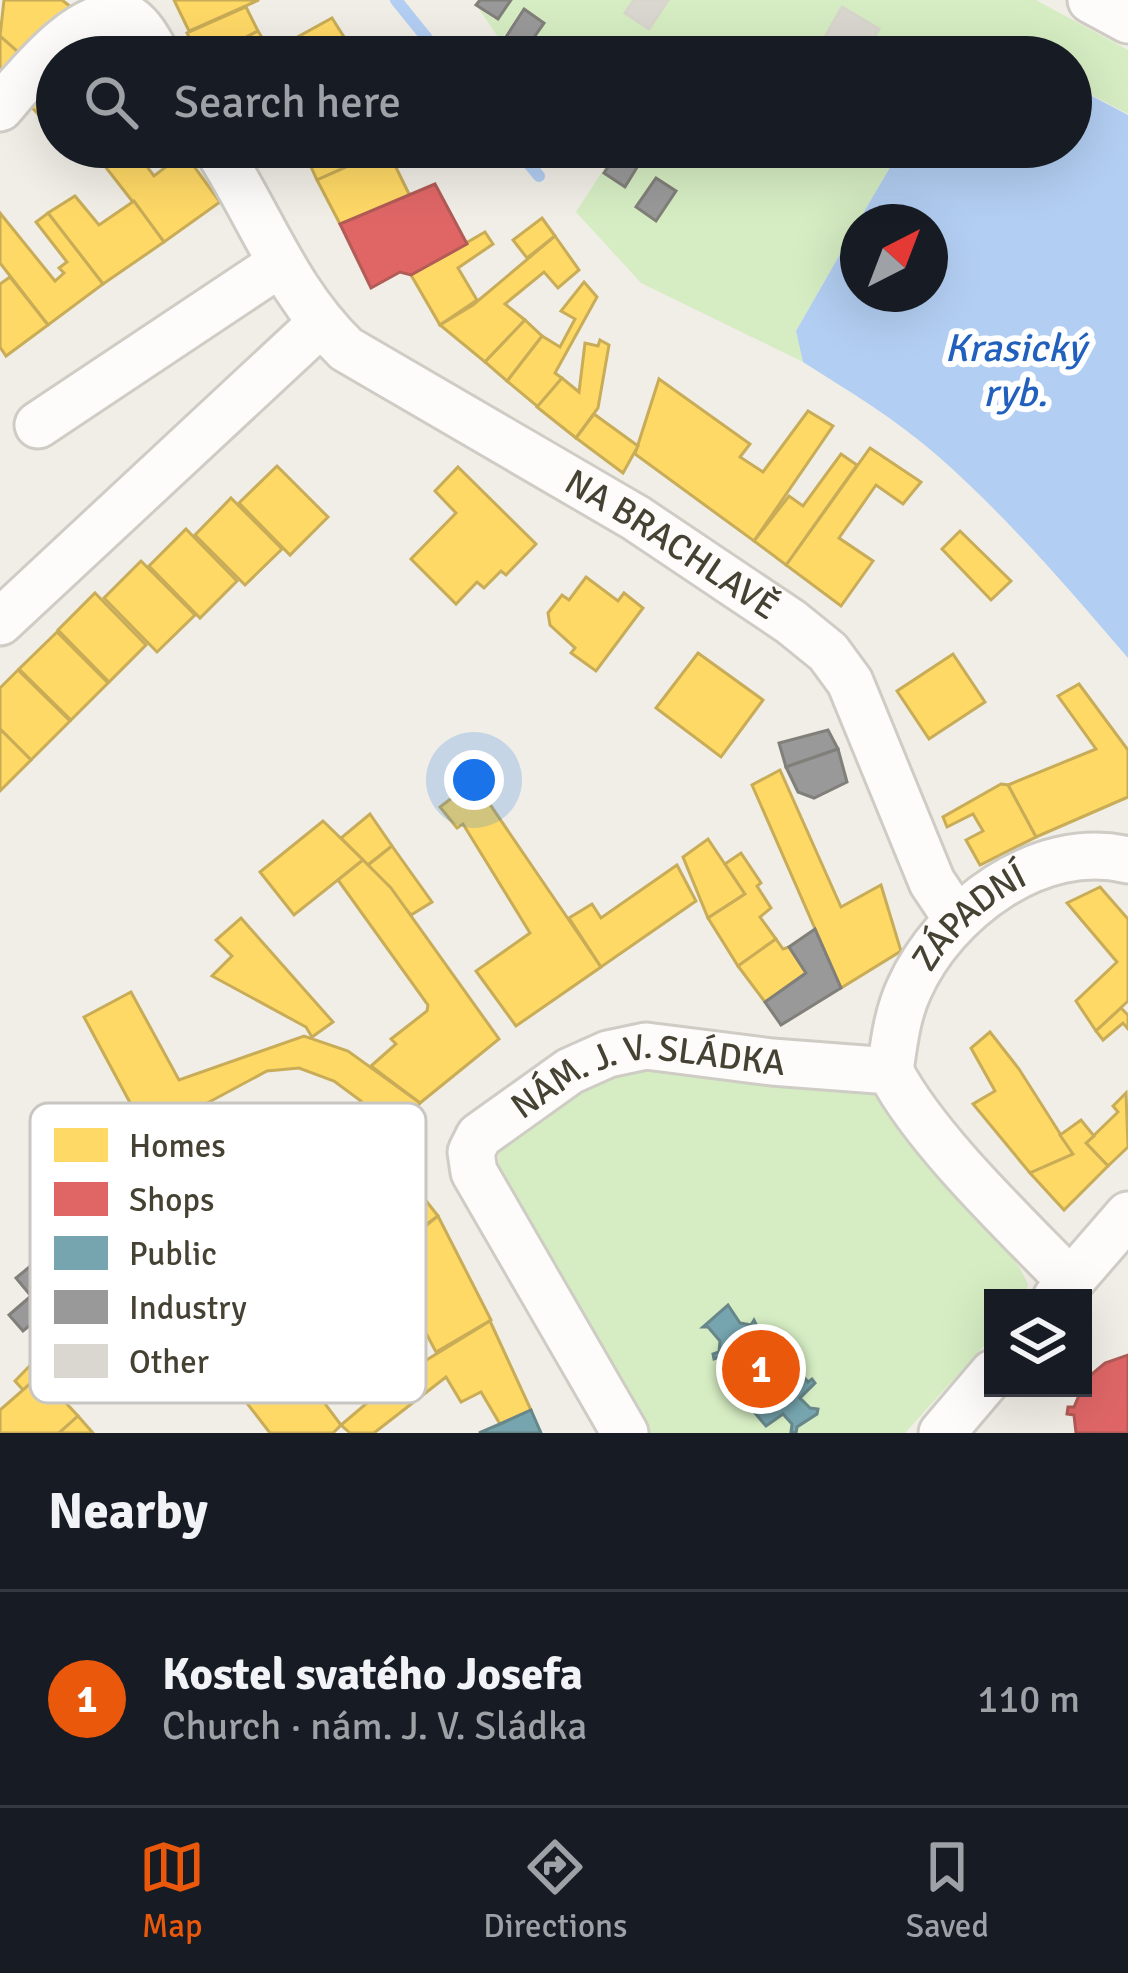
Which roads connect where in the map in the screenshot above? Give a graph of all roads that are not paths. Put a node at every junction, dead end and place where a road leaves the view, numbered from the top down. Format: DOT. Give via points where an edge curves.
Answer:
graph roads {
  1 [pos="1091,0"];
  2 [pos="1128,20"];
  3 [pos="65,36"];
  4 [pos="144,36"];
  5 [pos="36,68"];
  6 [pos="0,108"];
  7 [pos="228,168"];
  8 [pos="281,263"];
  9 [pos="320,324"];
  10 [pos="38,425"];
  11 [pos="0,622"];
  12 [pos="1128,860"];
  13 [pos="956,918"];
  14 [pos="890,1071"];
  15 [pos="1128,1215"];
  16 [pos="1062,1289"];
  17 [pos="1064,1289"];
  18 [pos="984,1388"];
  19 [pos="959,1428"];
  20 [pos="625,1433"];
  1 -- 2 [label="street"];
  3 -- 4 [label="street" via="111,12"];
  5 -- 6 [label="street"];
  7 -- 8 [label="street, NA BRACHLAVĚ"];
  8 -- 9 [label="street, NA BRACHLAVĚ"];
  8 -- 10 [label="street"];
  9 -- 11 [label="street"];
  9 -- 13 [label="street, NA BRACHLAVĚ" via="346,349 636,518 828,652 850,682 932,882"];
  12 -- 13 [label="street, ZÁPADNÍ" via="1046,863"];
  13 -- 14 [label="street, ZÁPADNÍ" via="909,987"];
  14 -- 16 [label="street"];
  14 -- 20 [label="street, NÁM. J. V. SLÁDKA" via="646,1046 570,1071 479,1136 470,1152 474,1172"];
  15 -- 17 [label="street"];
  18 -- 19 [label="street"];
}
